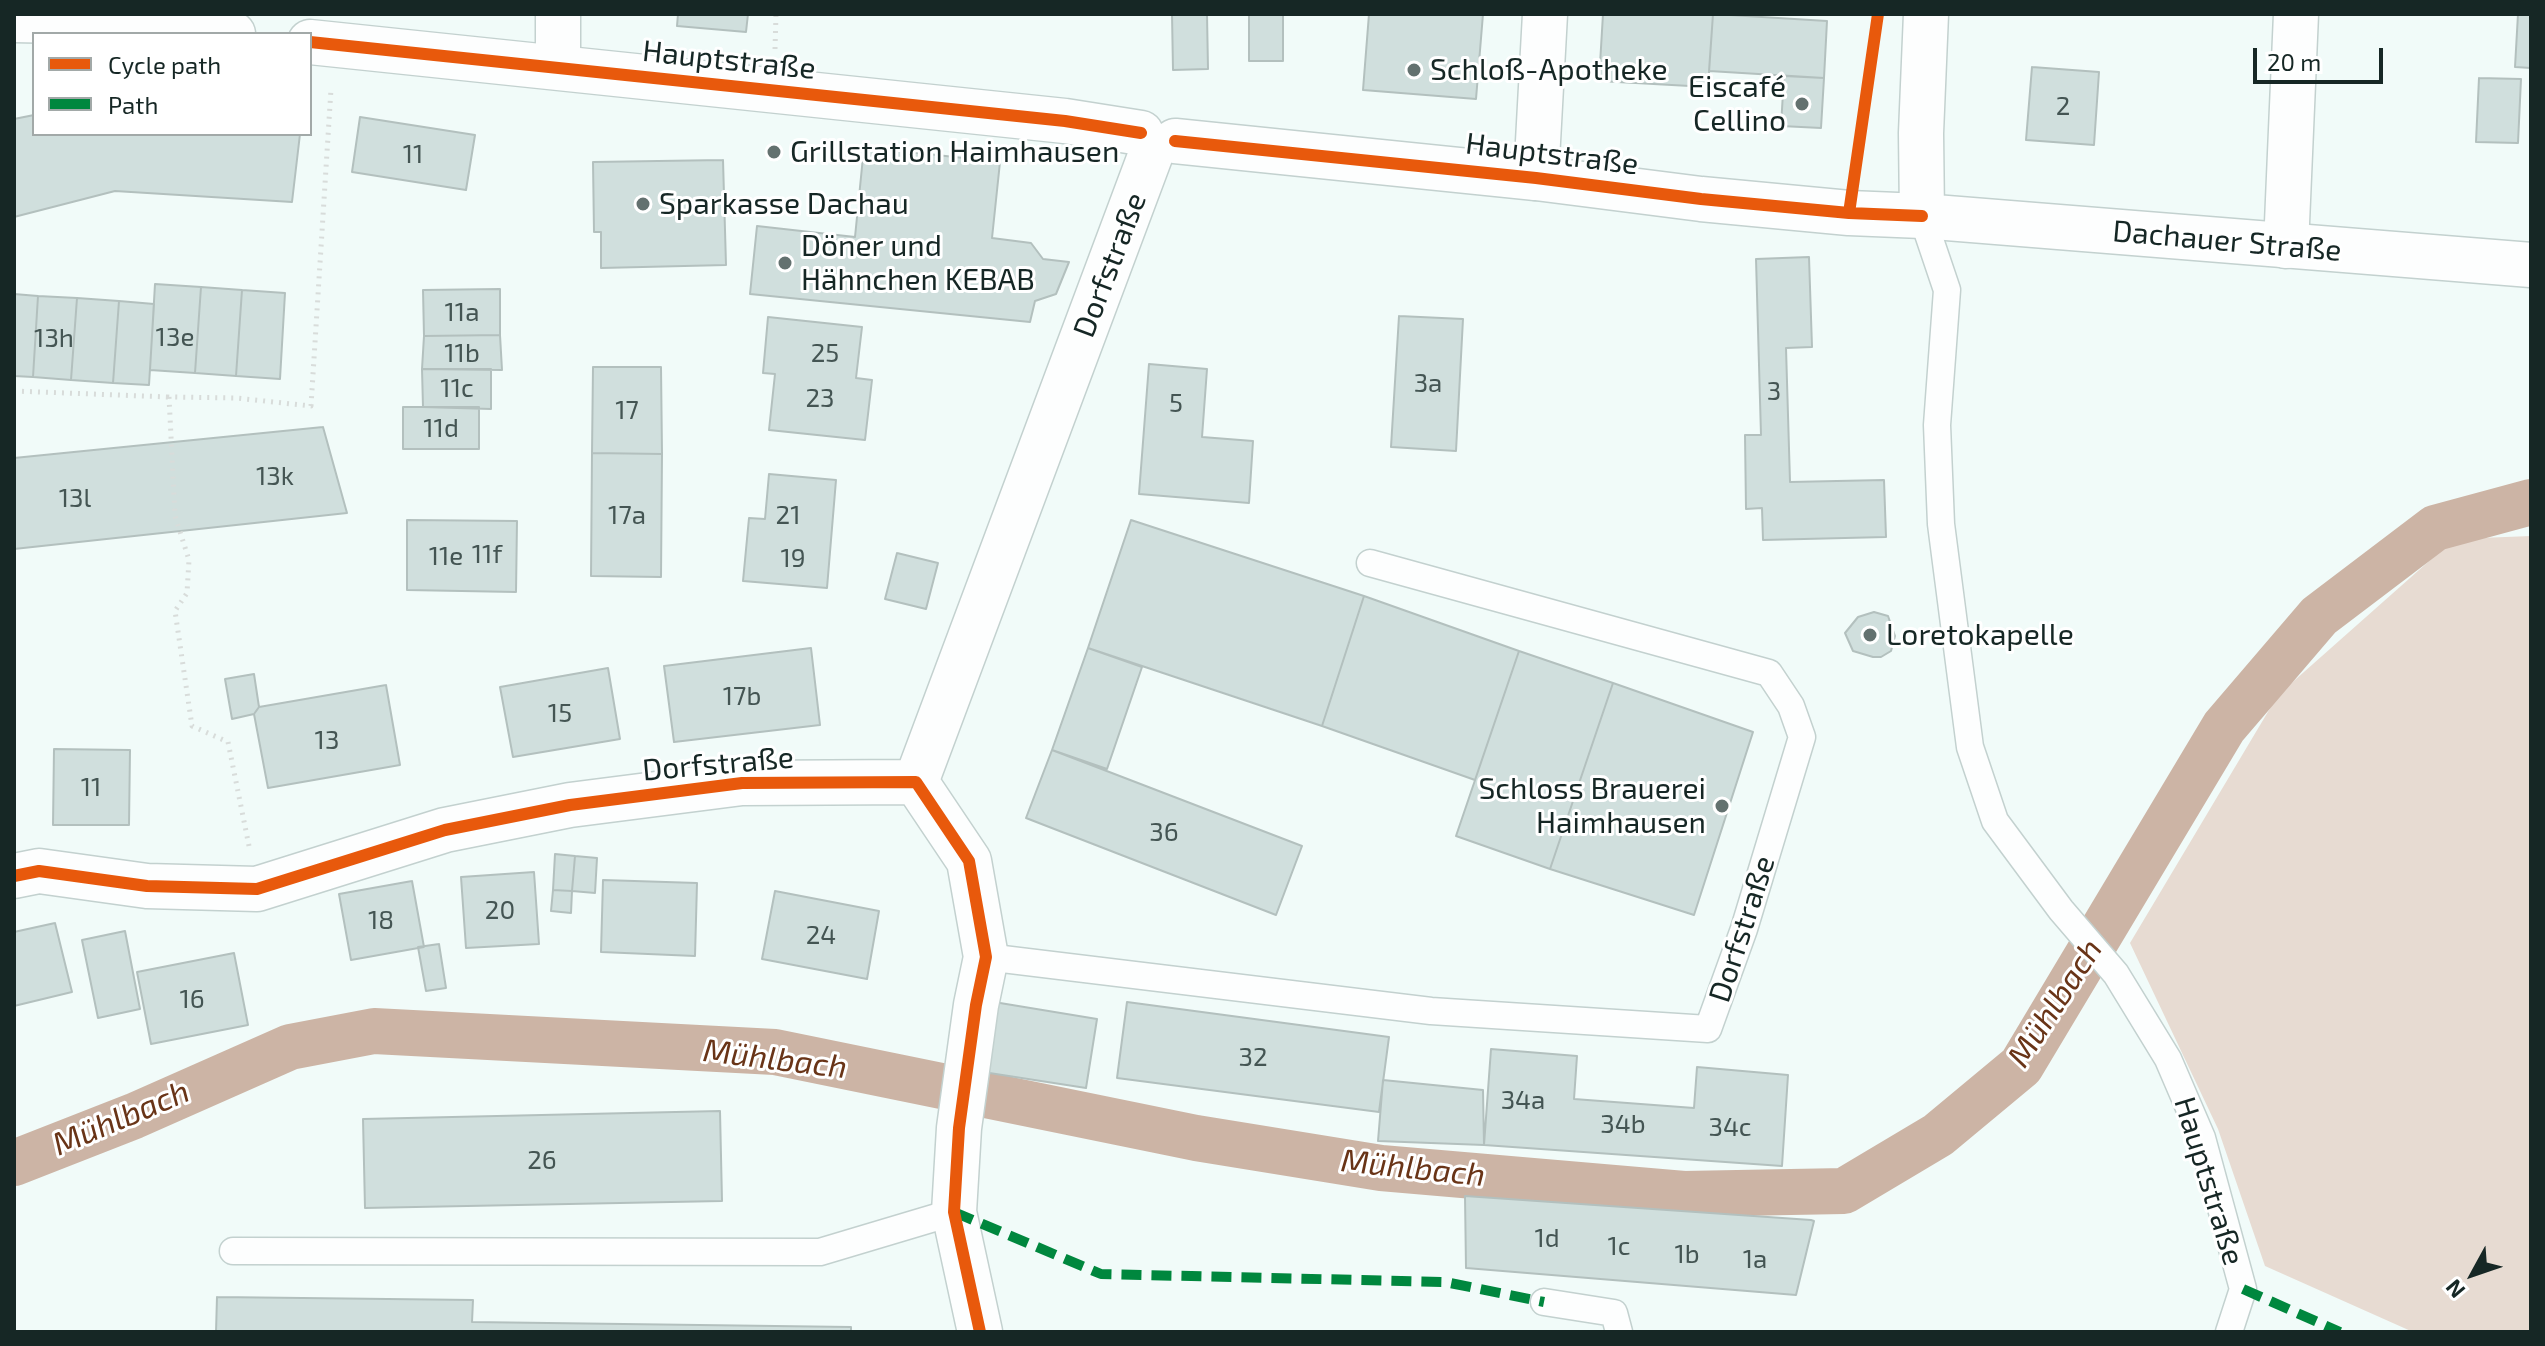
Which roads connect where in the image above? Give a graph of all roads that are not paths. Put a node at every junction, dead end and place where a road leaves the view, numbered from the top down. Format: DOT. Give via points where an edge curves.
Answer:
graph roads {
  1 [pos="558,14"];
  2 [pos="1545,14"];
  3 [pos="1926,14"];
  4 [pos="2296,14"];
  5 [pos="14,20"];
  6 [pos="212,32"];
  7 [pos="322,43"];
  8 [pos="558,67"];
  9 [pos="1156,142"];
  10 [pos="1536,178"];
  11 [pos="1922,216"];
  12 [pos="2286,246"];
  13 [pos="2531,265"];
  14 [pos="1370,563"];
  15 [pos="916,782"];
  16 [pos="14,876"];
  17 [pos="986,957"];
  18 [pos="954,1212"];
  19 [pos="233,1251"];
  20 [pos="1544,1302"];
  21 [pos="980,1332"];
  22 [pos="1619,1332"];
  23 [pos="2229,1332"];
  1 -- 8 [label="street"];
  2 -- 10 [label="street"];
  3 -- 11 [label="street"];
  4 -- 12 [label="street"];
  5 -- 6 [label="street"];
  7 -- 8 [label="street, Hauptstraße"];
  8 -- 9 [label="street, Hauptstraße" via="1065,121"];
  9 -- 10 [label="street, Hauptstraße"];
  9 -- 15 [label="street, Dorfstraße"];
  10 -- 11 [label="street, Hauptstraße" via="1701,199"];
  11 -- 12 [label="street, Dachauer Straße"];
  11 -- 23 [label="lane, Hauptstraße" via="1947,290 1937,425 1941,524 1970,747 1995,821 2116,974 2168,1059 2202,1138 2243,1289"];
  12 -- 13 [label="street, Dachauer Straße"];
  14 -- 17 [label="lane, Dorfstraße" via="1769,673 1791,706 1802,737 1708,1029 1431,1011"];
  15 -- 16 [label="street, Dorfstraße" via="742,783 570,805 445,830 257,889 147,886 39,871"];
  15 -- 17 [label="street" via="969,861"];
  17 -- 18 [label="street" via="959,1128"];
  18 -- 19 [label="lane" via="820,1252"];
  18 -- 21 [label="street"];
  20 -- 22 [label="lane" via="1614,1313"];
}
